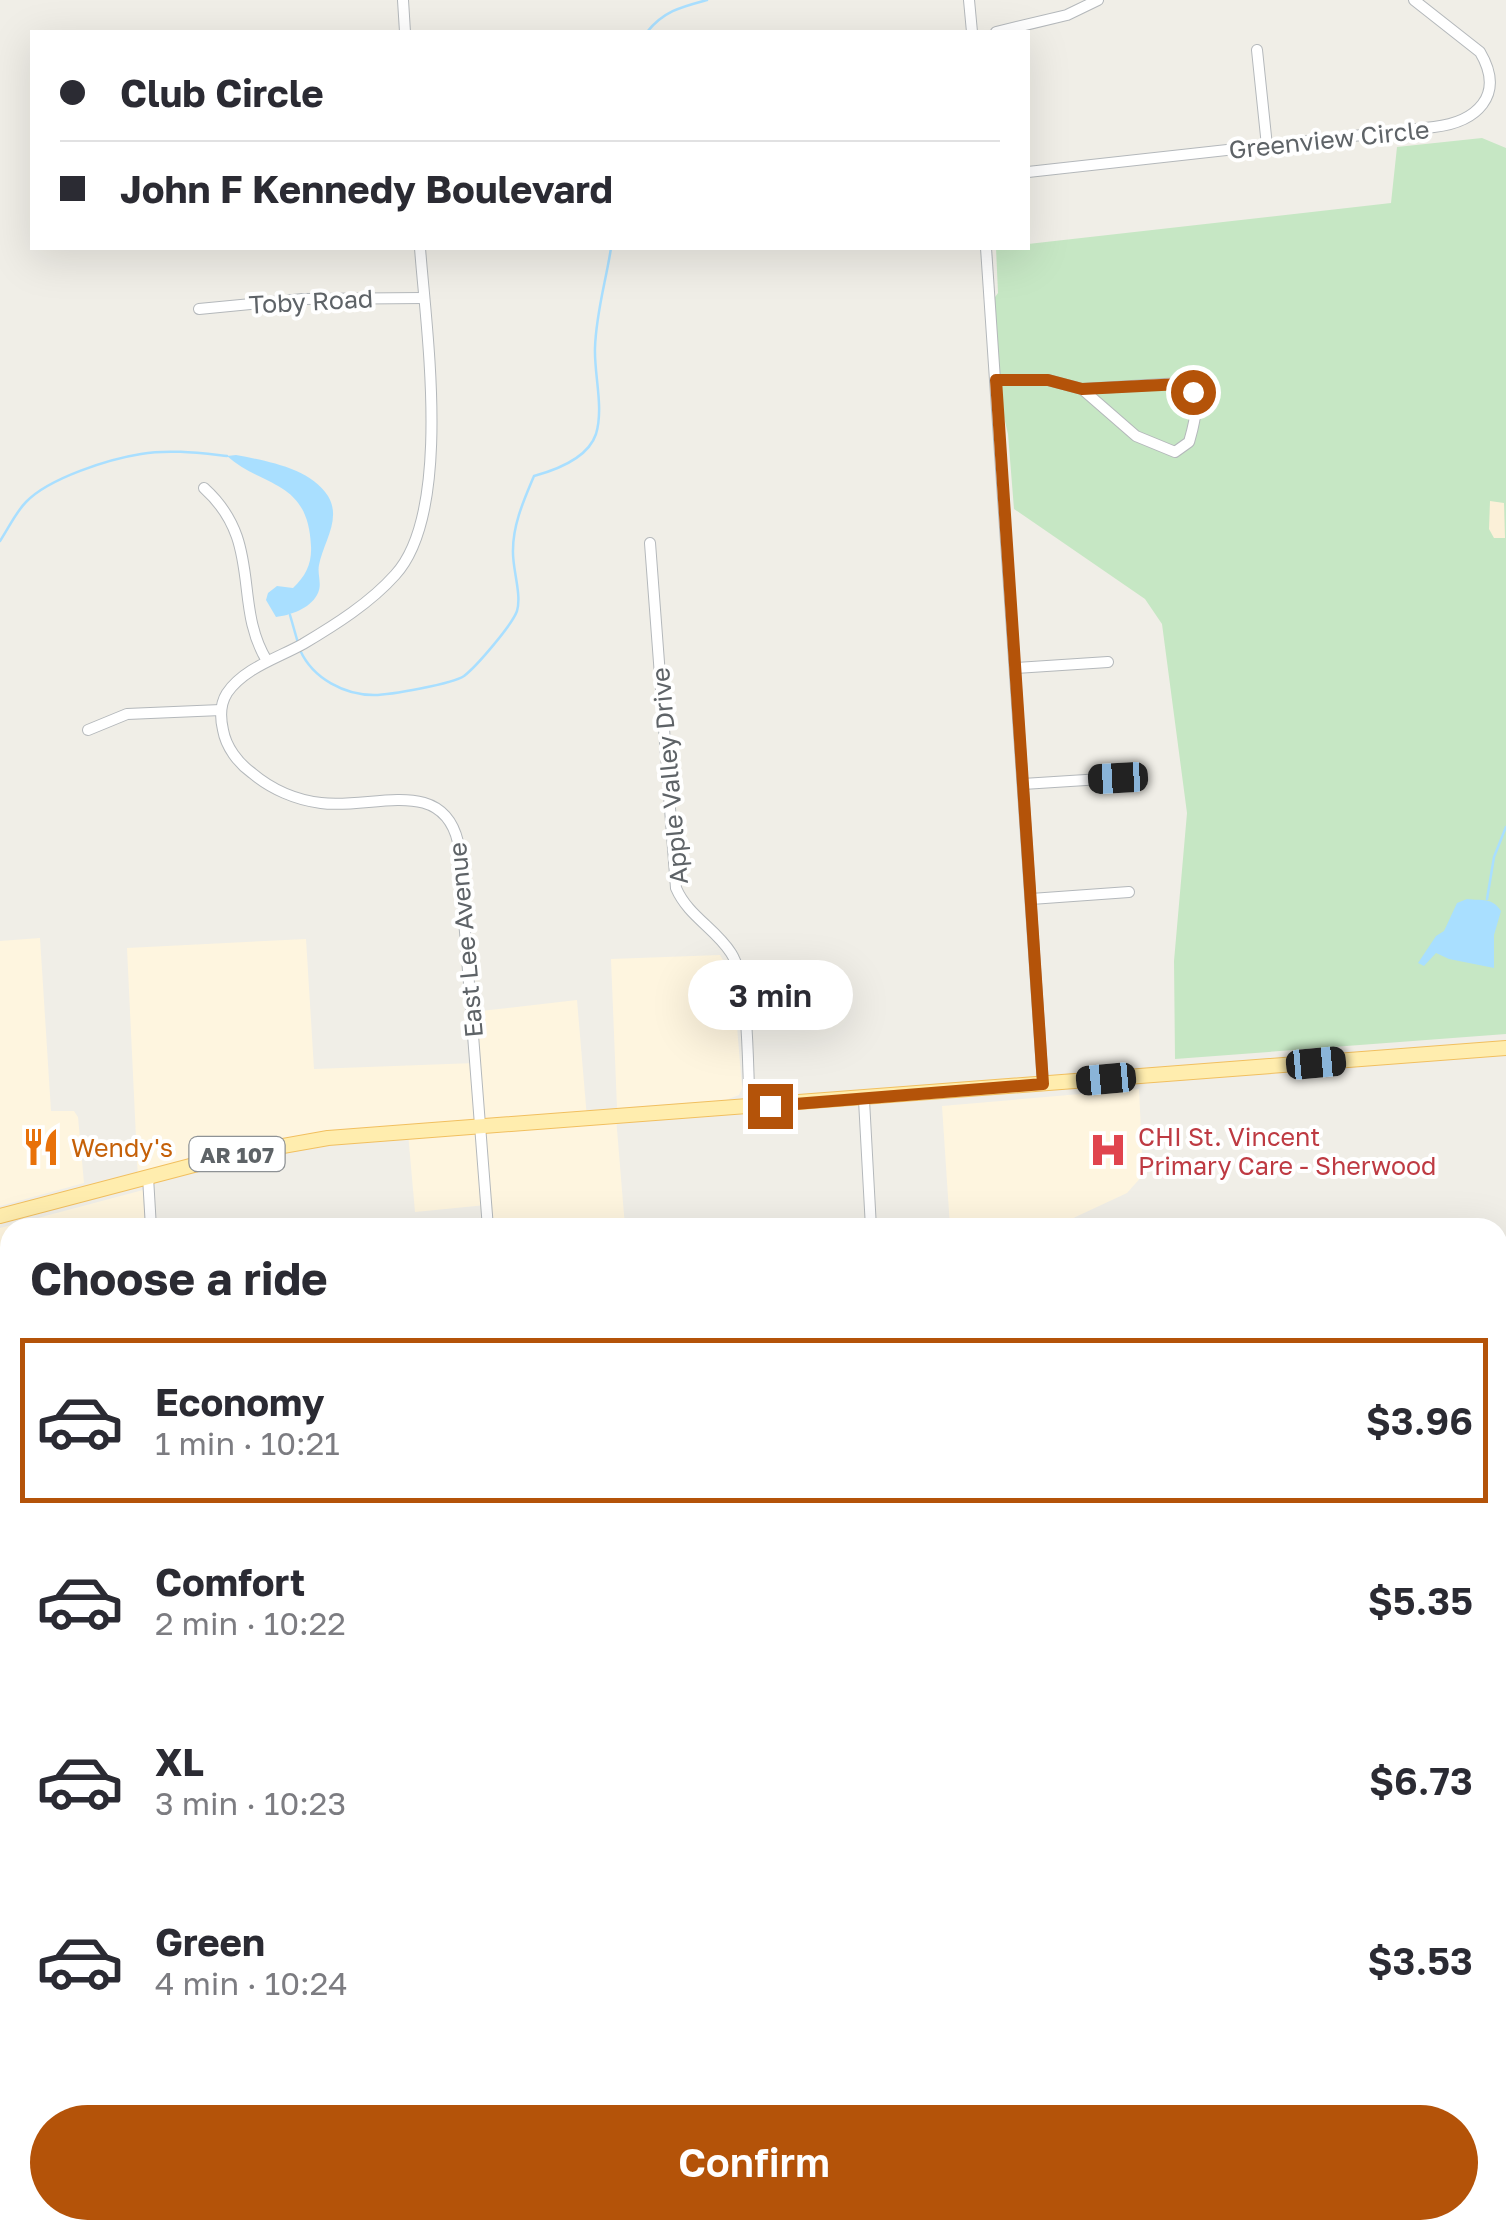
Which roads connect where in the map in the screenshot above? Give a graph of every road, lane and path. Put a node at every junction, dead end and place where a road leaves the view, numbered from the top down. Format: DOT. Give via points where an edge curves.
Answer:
graph roads {
  1 [pos="403,0"];
  2 [pos="969,0"];
  3 [pos="1098,0"];
  4 [pos="1414,0"];
  5 [pos="405,30"];
  6 [pos="972,30"];
  7 [pos="1005,30"];
  8 [pos="1257,50"];
  9 [pos="1267,146"];
  10 [pos="1030,172"];
  11 [pos="420,250"];
  12 [pos="986,250"];
  13 [pos="423,298"];
  14 [pos="199,309"];
  15 [pos="996,380"];
  16 [pos="1082,389"];
  17 [pos="204,488"];
  18 [pos="650,542"];
  19 [pos="267,662"];
  20 [pos="1108,662"];
  21 [pos="1015,668"];
  22 [pos="221,710"];
  23 [pos="88,730"];
  24 [pos="1118,778"];
  25 [pos="1023,784"];
  26 [pos="1129,892"];
  27 [pos="1031,899"];
  28 [pos="1506,1048"];
  29 [pos="1043,1084"];
  30 [pos="864,1100"];
  31 [pos="750,1108"];
  32 [pos="481,1127"];
  33 [pos="148,1178"];
  34 [pos="0,1216"];
  35 [pos="151,1218"];
  36 [pos="487,1218"];
  37 [pos="870,1218"];
  1 -- 5 [label="street"];
  2 -- 6 [label="street"];
  3 -- 7 [label="street" via="1067,16"];
  4 -- 9 [label="street, Greenview Circle" via="1486,60 1492,88 1476,114 1456,124"];
  8 -- 9 [label="street"];
  9 -- 10 [label="street, Greenview Circle"];
  11 -- 13 [label="street"];
  12 -- 15 [label="street"];
  13 -- 14 [label="street, Toby Road"];
  13 -- 19 [label="street" via="432,427 417,534 386,585"];
  15 -- 16 [label="street" via="1048,380"];
  15 -- 21 [label="street"];
  16 -- 16 [label="street" via="1160,449 1175,452 1189,442 1196,403 1187,386"];
  17 -- 19 [label="street" via="236,530 255,635"];
  18 -- 31 [label="street, Apple Valley Drive" via="676,888 738,967"];
  19 -- 22 [label="street" via="230,689"];
  20 -- 21 [label="street"];
  21 -- 25 [label="street"];
  22 -- 23 [label="street" via="127,714"];
  22 -- 32 [label="street, East Lee Avenue" via="226,743 270,786 320,804 422,801 452,822"];
  24 -- 25 [label="street"];
  25 -- 27 [label="street"];
  26 -- 27 [label="street"];
  27 -- 29 [label="street"];
  28 -- 29 [label="main road, AR 107"];
  29 -- 30 [label="main road, AR 107"];
  30 -- 31 [label="main road, AR 107"];
  30 -- 37 [label="street"];
  31 -- 32 [label="main road, AR 107"];
  32 -- 33 [label="main road, AR 107" via="293,1143"];
  32 -- 36 [label="street, East Lee Avenue"];
  33 -- 34 [label="main road, AR 107"];
  33 -- 35 [label="street"];
}
